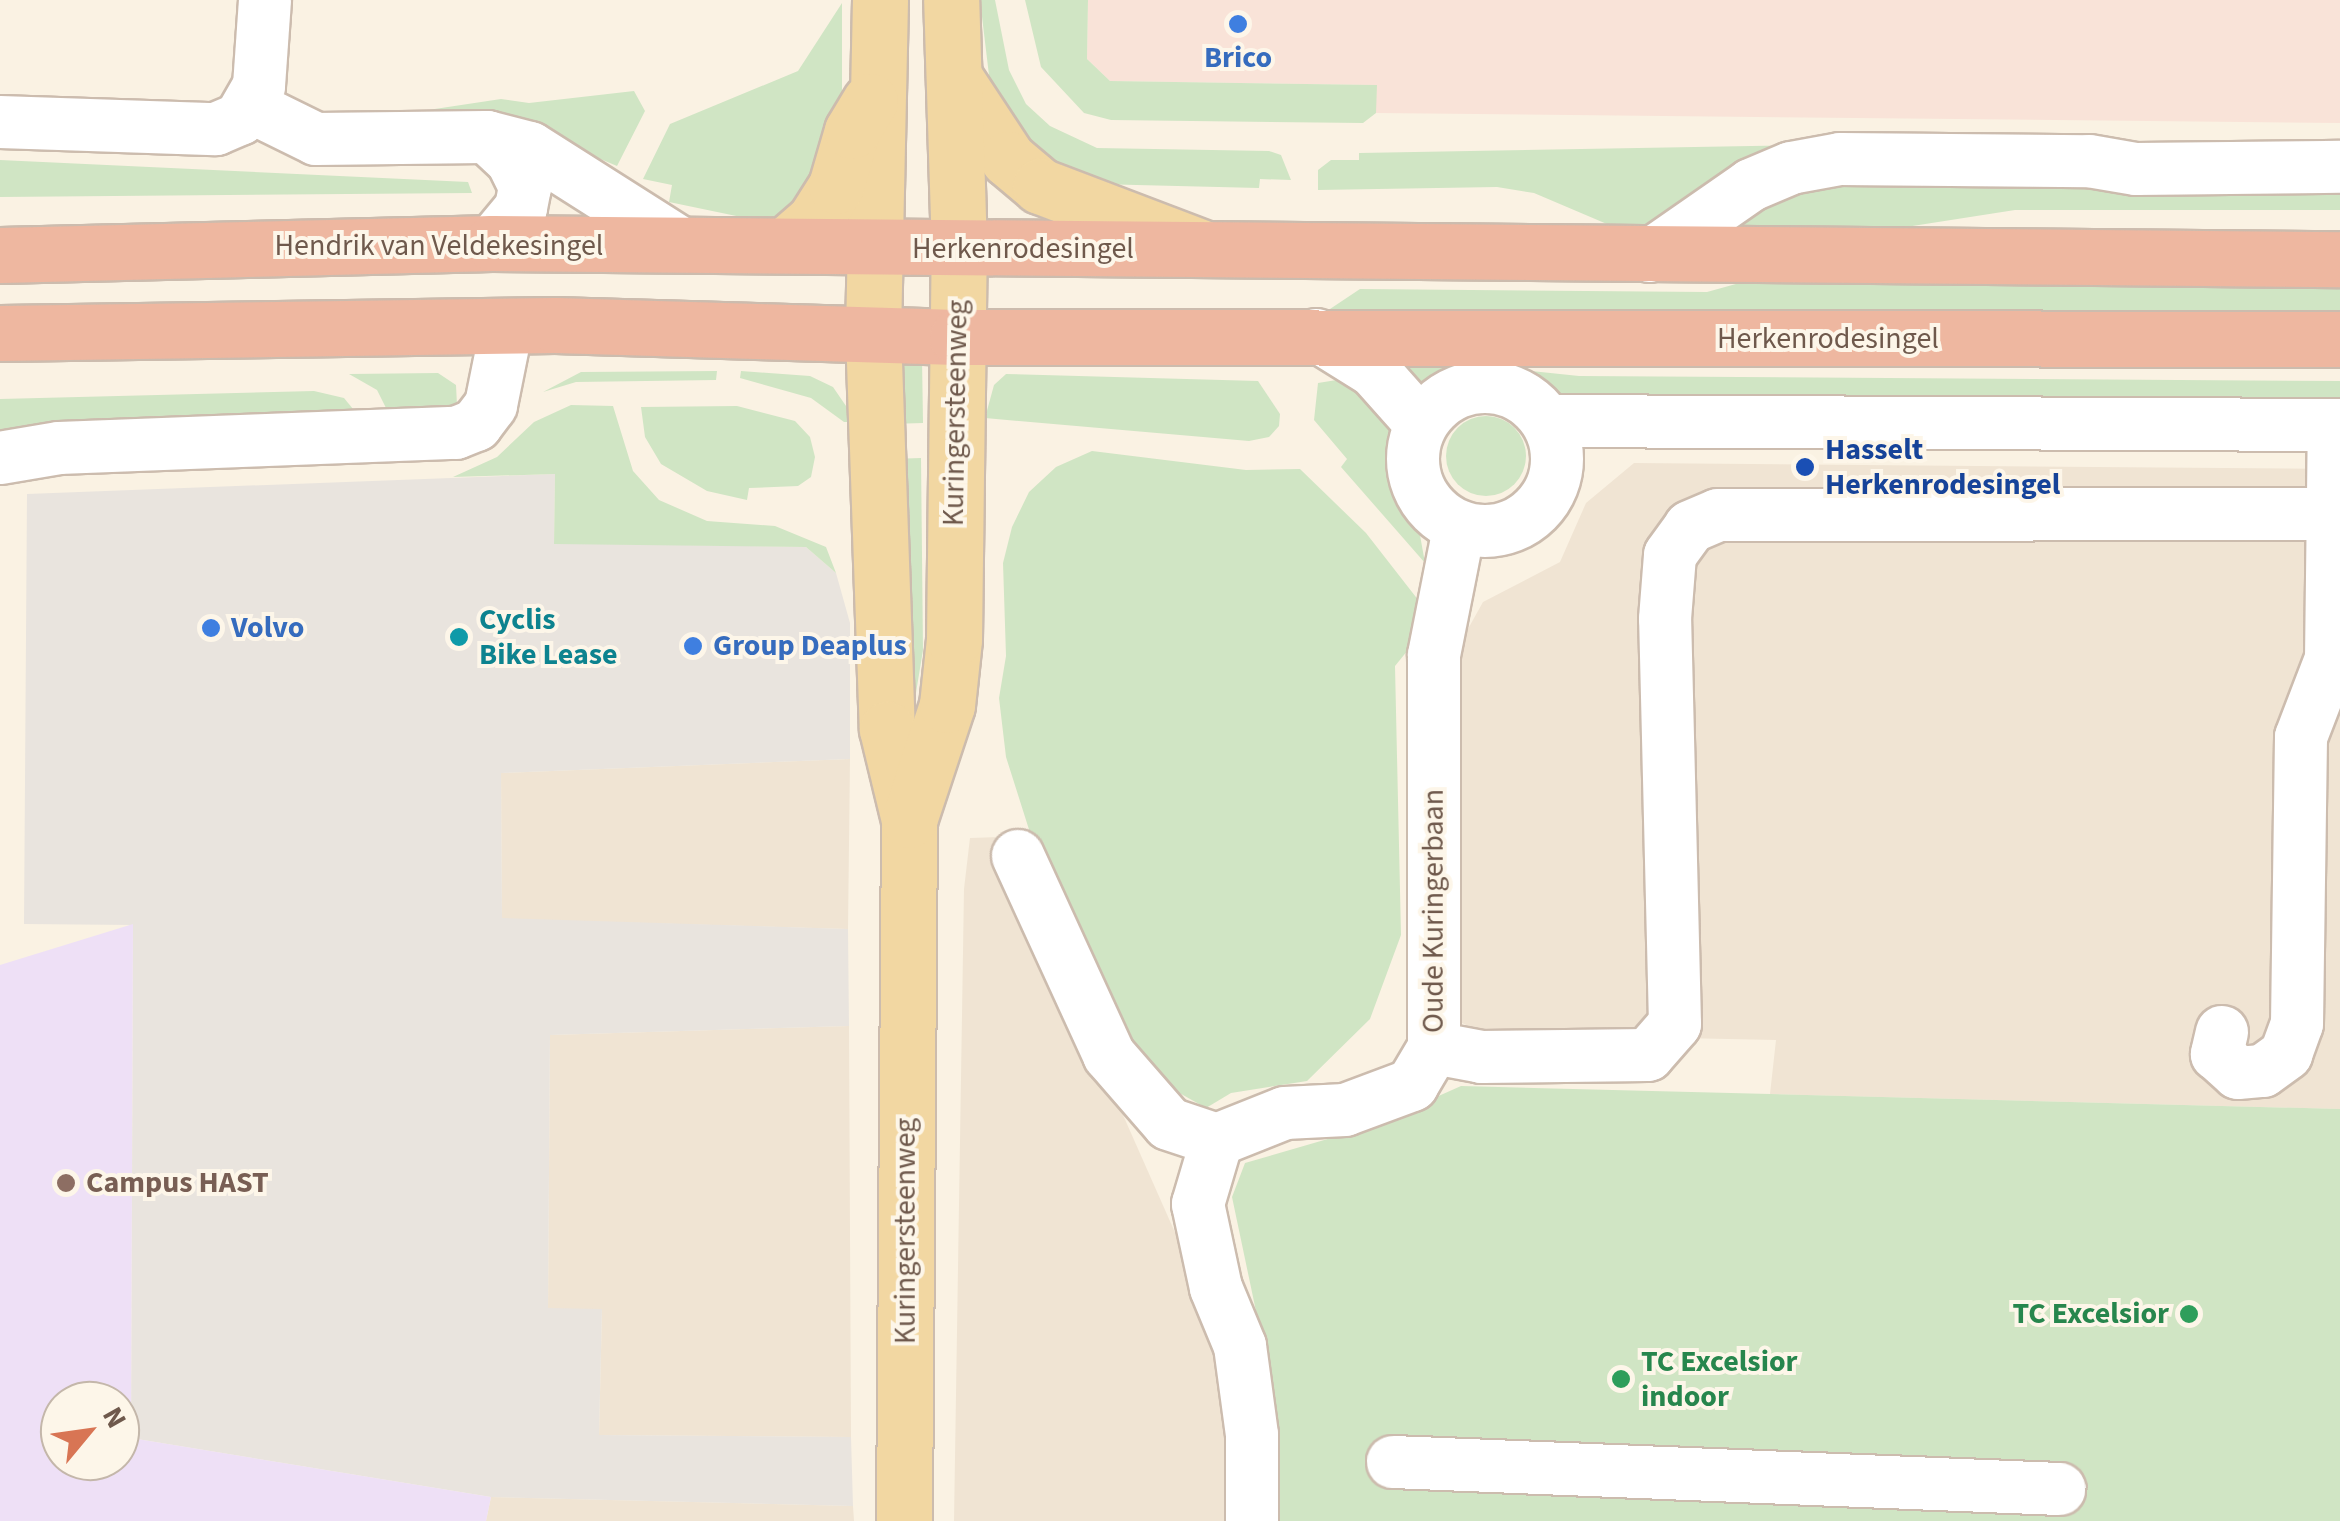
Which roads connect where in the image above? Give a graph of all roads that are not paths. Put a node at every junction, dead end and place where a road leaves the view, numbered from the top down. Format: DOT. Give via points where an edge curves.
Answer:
graph roads {
  1 [pos="266,0"];
  2 [pos="880,0"];
  3 [pos="951,0"];
  4 [pos="954,75"];
  5 [pos="879,86"];
  6 [pos="251,107"];
  7 [pos="0,122"];
  8 [pos="487,137"];
  9 [pos="2340,166"];
  10 [pos="492,244"];
  11 [pos="786,245"];
  12 [pos="683,246"];
  13 [pos="878,248"];
  14 [pos="959,249"];
  15 [pos="1208,250"];
  16 [pos="0,254"];
  17 [pos="1648,256"];
  18 [pos="2340,259"];
  19 [pos="507,326"];
  20 [pos="0,333"];
  21 [pos="873,333"];
  22 [pos="1316,335"];
  23 [pos="956,338"];
  24 [pos="2340,339"];
  25 [pos="1546,422"];
  26 [pos="1422,424"];
  27 [pos="1679,424"];
  28 [pos="2337,425"];
  29 [pos="0,458"];
  30 [pos="1556,476"];
  31 [pos="2328,514"];
  32 [pos="1460,529"];
  33 [pos="909,820"];
  34 [pos="1018,856"];
  35 [pos="2222,1032"];
  36 [pos="1434,1048"];
  37 [pos="1217,1140"];
  38 [pos="1392,1462"];
  39 [pos="2059,1489"];
  40 [pos="904,1521"];
  41 [pos="1252,1521"];
  1 -- 6 [label="street" via="265,55"];
  2 -- 5 [label="main road, Kuringersteenweg"];
  3 -- 4 [label="main road, Kuringersteenweg"];
  4 -- 14 [label="main road, Kuringersteenweg"];
  4 -- 15 [label="main road" via="996,145 1040,186"];
  5 -- 11 [label="main road" via="852,131 836,186 814,221"];
  5 -- 13 [label="main road, Kuringersteenweg"];
  6 -- 7 [label="street" via="216,129"];
  6 -- 8 [label="street" via="316,139"];
  8 -- 10 [label="street" via="512,160 524,187 521,208"];
  8 -- 12 [label="street" via="530,148"];
  9 -- 17 [label="street" via="2136,169 2089,161 1840,159 1791,168 1751,185"];
  10 -- 12 [label="highway, Hendrik van Veldekesingel"];
  10 -- 16 [label="highway, Hendrik van Veldekesingel"];
  11 -- 12 [label="highway, Hendrik van Veldekesingel"];
  11 -- 13 [label="highway, Hendrik van Veldekesingel"];
  13 -- 14 [label="highway, Herkenrodesingel"];
  13 -- 21 [label="main road, Kuringersteenweg"];
  14 -- 15 [label="highway, Herkenrodesingel"];
  14 -- 23 [label="main road, Kuringersteenweg"];
  15 -- 17 [label="highway, Herkenrodesingel"];
  17 -- 18 [label="highway, Herkenrodesingel"];
  19 -- 20 [label="highway"];
  19 -- 21 [label="highway"];
  19 -- 29 [label="street" via="491,405 476,425 456,433 59,448"];
  21 -- 23 [label="highway"];
  21 -- 33 [label="main road, Kuringersteenweg" via="888,729"];
  22 -- 23 [label="highway, Herkenrodesingel"];
  22 -- 24 [label="highway, Herkenrodesingel"];
  22 -- 26 [label="street" via="1374,371"];
  23 -- 33 [label="main road, Kuringersteenweg" via="948,705"];
  25 -- 26 [label="street" via="1509,391 1484,386 1438,404"];
  25 -- 27 [label="street"];
  25 -- 30 [label="street" via="1556,445"];
  26 -- 32 [label="street" via="1412,452 1415,478 1427,502"];
  27 -- 28 [label="street"];
  27 -- 30 [label="street" via="1588,451"];
  28 -- 31 [label="street"];
  30 -- 32 [label="street" via="1546,499 1524,520 1502,530"];
  31 -- 35 [label="street" via="2331,659 2301,737 2297,1024 2286,1054 2262,1071 2238,1074 2220,1064"];
  31 -- 36 [label="street" via="1718,516 1690,527 1670,555 1665,619 1676,1024 1648,1055 1482,1056"];
  32 -- 36 [label="street, Oude Kuringerbaan" via="1434,655"];
  33 -- 40 [label="main road, Kuringersteenweg"];
  34 -- 37 [label="street" via="1109,1055 1170,1124"];
  36 -- 37 [label="street, Oude Kuringerbaan" via="1412,1085 1344,1110 1285,1113"];
  37 -- 41 [label="street" via="1202,1172 1198,1204 1216,1288 1240,1346 1252,1435"];
  38 -- 39 [label="street"];
}
